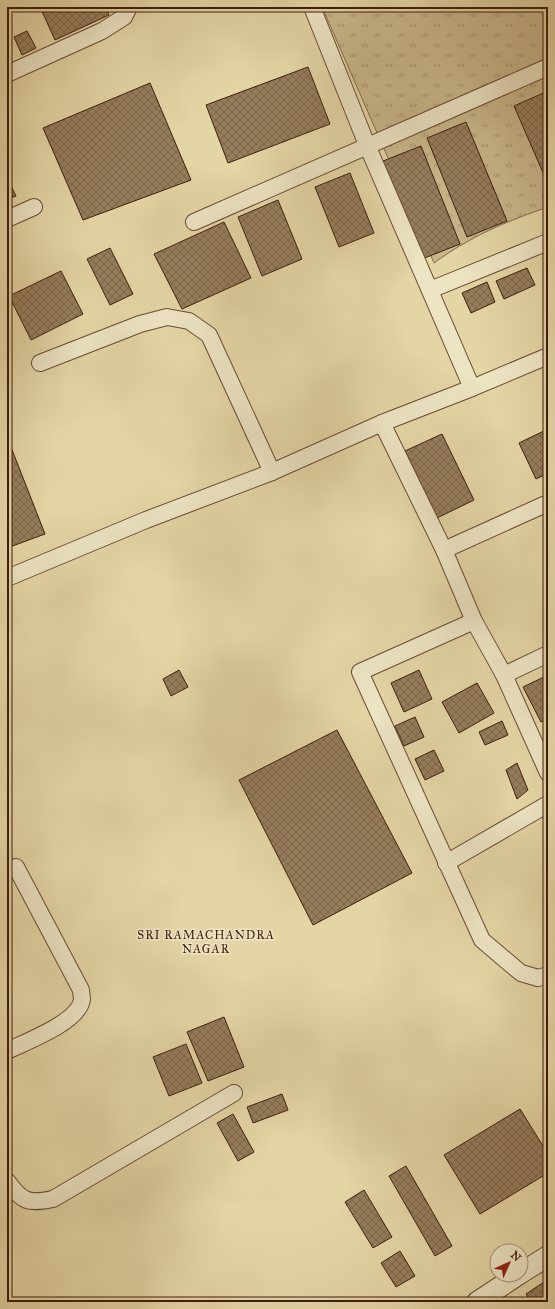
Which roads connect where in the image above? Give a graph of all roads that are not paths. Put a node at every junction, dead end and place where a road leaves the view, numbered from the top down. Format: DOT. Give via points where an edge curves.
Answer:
graph roads {
  1 [pos="129,7"];
  2 [pos="312,7"];
  3 [pos="548,67"];
  4 [pos="7,74"];
  5 [pos="367,145"];
  6 [pos="34,207"];
  7 [pos="7,218"];
  8 [pos="194,222"];
  9 [pos="548,242"];
  10 [pos="430,290"];
  11 [pos="548,356"];
  12 [pos="40,363"];
  13 [pos="472,388"];
  14 [pos="382,423"];
  15 [pos="272,472"];
  16 [pos="548,503"];
  17 [pos="444,550"];
  18 [pos="7,578"];
  19 [pos="474,621"];
  20 [pos="548,654"];
  21 [pos="504,675"];
  22 [pos="548,773"];
  23 [pos="548,804"];
  24 [pos="446,863"];
  25 [pos="16,867"];
  26 [pos="548,975"];
  27 [pos="7,1051"];
  28 [pos="234,1092"];
  29 [pos="7,1181"];
  30 [pos="548,1256"];
  31 [pos="529,1268"];
  32 [pos="506,1283"];
  33 [pos="477,1302"];
  1 -- 4 [label="street" via="124,17 102,31"];
  2 -- 5 [label="street"];
  3 -- 5 [label="street"];
  5 -- 8 [label="street"];
  5 -- 10 [label="street"];
  6 -- 7 [label="street"];
  9 -- 10 [label="street"];
  10 -- 13 [label="street"];
  11 -- 13 [label="street"];
  12 -- 15 [label="street" via="140,324 167,317 189,321 208,335"];
  13 -- 14 [label="street"];
  14 -- 15 [label="street"];
  14 -- 17 [label="street"];
  15 -- 18 [label="street" via="146,520"];
  16 -- 17 [label="street"];
  17 -- 19 [label="street"];
  19 -- 21 [label="street"];
  19 -- 24 [label="street" via="360,672"];
  20 -- 21 [label="street"];
  21 -- 22 [label="street"];
  23 -- 24 [label="street"];
  24 -- 26 [label="street" via="482,940 521,973 538,978"];
  25 -- 27 [label="street" via="80,990 82,1000 72,1016 62,1023"];
  28 -- 29 [label="street" via="53,1199 35,1202 17,1196"];
  30 -- 31 [label="street"];
  32 -- 33 [label="street"];
}
